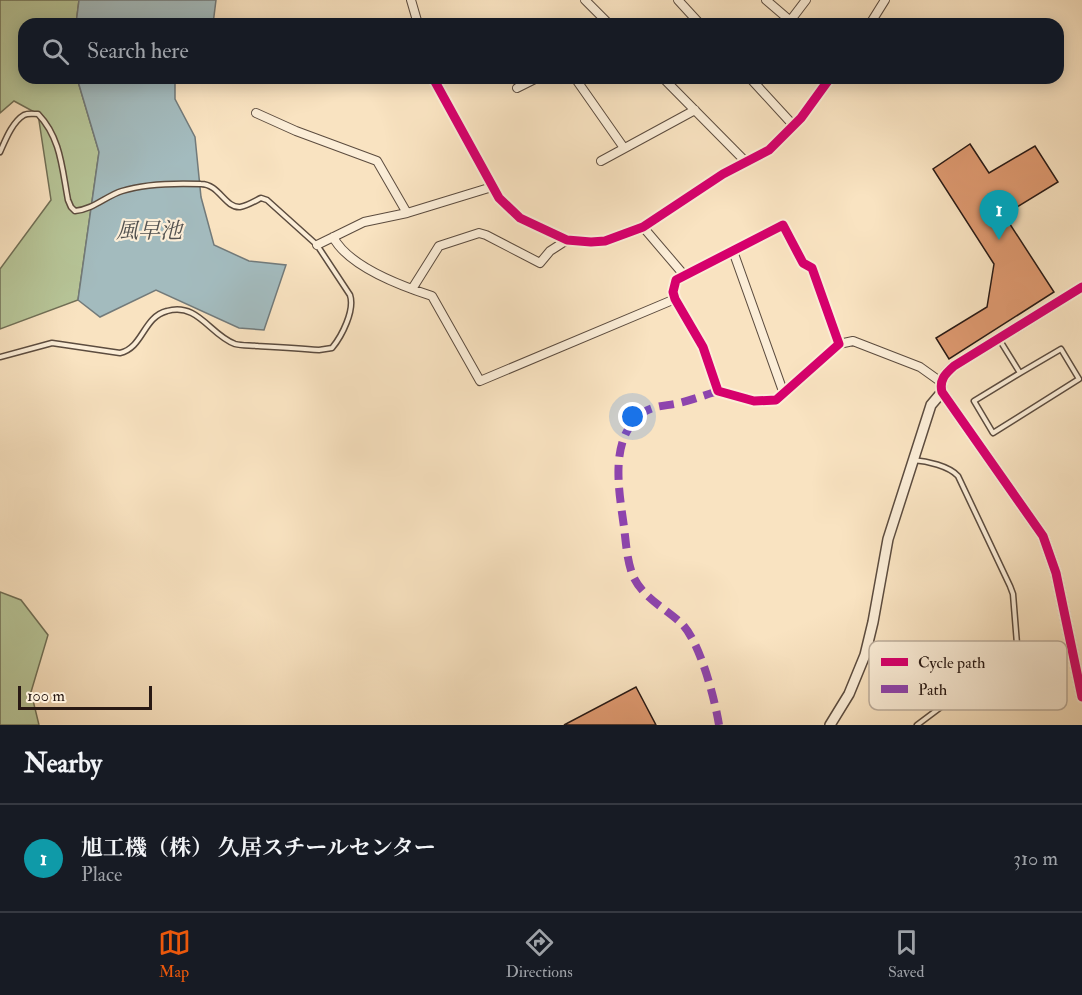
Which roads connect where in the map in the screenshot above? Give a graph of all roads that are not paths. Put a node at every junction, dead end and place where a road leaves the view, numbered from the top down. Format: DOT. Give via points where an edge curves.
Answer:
graph roads {
  1 [pos="411,0"];
  2 [pos="585,0"];
  3 [pos="678,0"];
  4 [pos="766,0"];
  5 [pos="806,0"];
  6 [pos="885,0"];
  7 [pos="416,18"];
  8 [pos="603,18"];
  9 [pos="694,18"];
  10 [pos="787,18"];
  11 [pos="795,18"];
  12 [pos="874,18"];
  13 [pos="436,84"];
  14 [pos="525,84"];
  15 [pos="578,84"];
  16 [pos="669,84"];
  17 [pos="756,84"];
  18 [pos="826,84"];
  19 [pos="517,88"];
  20 [pos="695,110"];
  21 [pos="256,114"];
  22 [pos="794,126"];
  23 [pos="624,148"];
  24 [pos="0,152"];
  25 [pos="601,161"];
  26 [pos="746,162"];
  27 [pos="492,187"];
  28 [pos="407,213"];
  29 [pos="643,227"];
  30 [pos="333,237"];
  31 [pos="567,240"];
  32 [pos="316,245"];
  33 [pos="733,251"];
  34 [pos="684,275"];
  35 [pos="1081,288"];
  36 [pos="412,289"];
  37 [pos="675,298"];
  38 [pos="998,338"];
  39 [pos="839,344"];
  40 [pos="0,357"];
  41 [pos="1020,374"];
  42 [pos="941,382"];
  43 [pos="942,393"];
  44 [pos="784,394"];
  45 [pos="912,460"];
  46 [pos="1017,641"];
  47 [pos="1082,697"];
  48 [pos="937,710"];
  49 [pos="830,725"];
  50 [pos="917,725"];
  1 -- 7 [label="street"];
  2 -- 8 [label="street"];
  3 -- 9 [label="street"];
  4 -- 10 [label="street"];
  5 -- 11 [label="street"];
  6 -- 12 [label="street"];
  13 -- 27 [label="street"];
  14 -- 19 [label="street"];
  15 -- 23 [label="street"];
  16 -- 20 [label="street"];
  17 -- 22 [label="street"];
  18 -- 22 [label="street"];
  20 -- 23 [label="street"];
  20 -- 26 [label="street"];
  21 -- 28 [label="street" via="377,161"];
  22 -- 26 [label="street" via="770,150"];
  23 -- 25 [label="street"];
  24 -- 32 [label="lane" via="21,117 38,114 57,140 68,200 75,211 143,186 204,183 214,187 232,206 267,200"];
  26 -- 29 [label="street"];
  27 -- 28 [label="street"];
  27 -- 31 [label="street" via="520,218"];
  28 -- 30 [label="street" via="364,222"];
  29 -- 31 [label="street" via="605,241"];
  29 -- 34 [label="street"];
  30 -- 32 [label="street"];
  30 -- 36 [label="street" via="344,251 380,276"];
  31 -- 36 [label="street" via="540,263 479,233 448,242 439,246"];
  32 -- 40 [label="lane" via="352,301 332,348 236,344 185,310 166,311 157,317 127,352 52,343"];
  33 -- 34 [label="street"];
  33 -- 39 [label="street" via="783,225 803,263 812,268"];
  33 -- 44 [label="street"];
  34 -- 37 [label="street" via="676,280"];
  35 -- 38 [label="street"];
  36 -- 37 [label="street" via="432,296 480,381"];
  37 -- 44 [label="street" via="703,347 718,391 754,401 776,400"];
  38 -- 41 [label="lane"];
  38 -- 42 [label="street" via="946,372"];
  39 -- 42 [label="street" via="853,341 920,367"];
  39 -- 44 [label="street"];
  41 -- 41 [label="lane" via="1061,349 1079,380 993,433 974,401"];
  42 -- 43 [label="street"];
  43 -- 45 [label="street" via="931,405"];
  43 -- 47 [label="street" via="1043,536 1056,573"];
  45 -- 46 [label="lane" via="922,460 958,476 1013,594"];
  45 -- 49 [label="street" via="888,539 865,655 849,694"];
  48 -- 50 [label="lane"];
}
